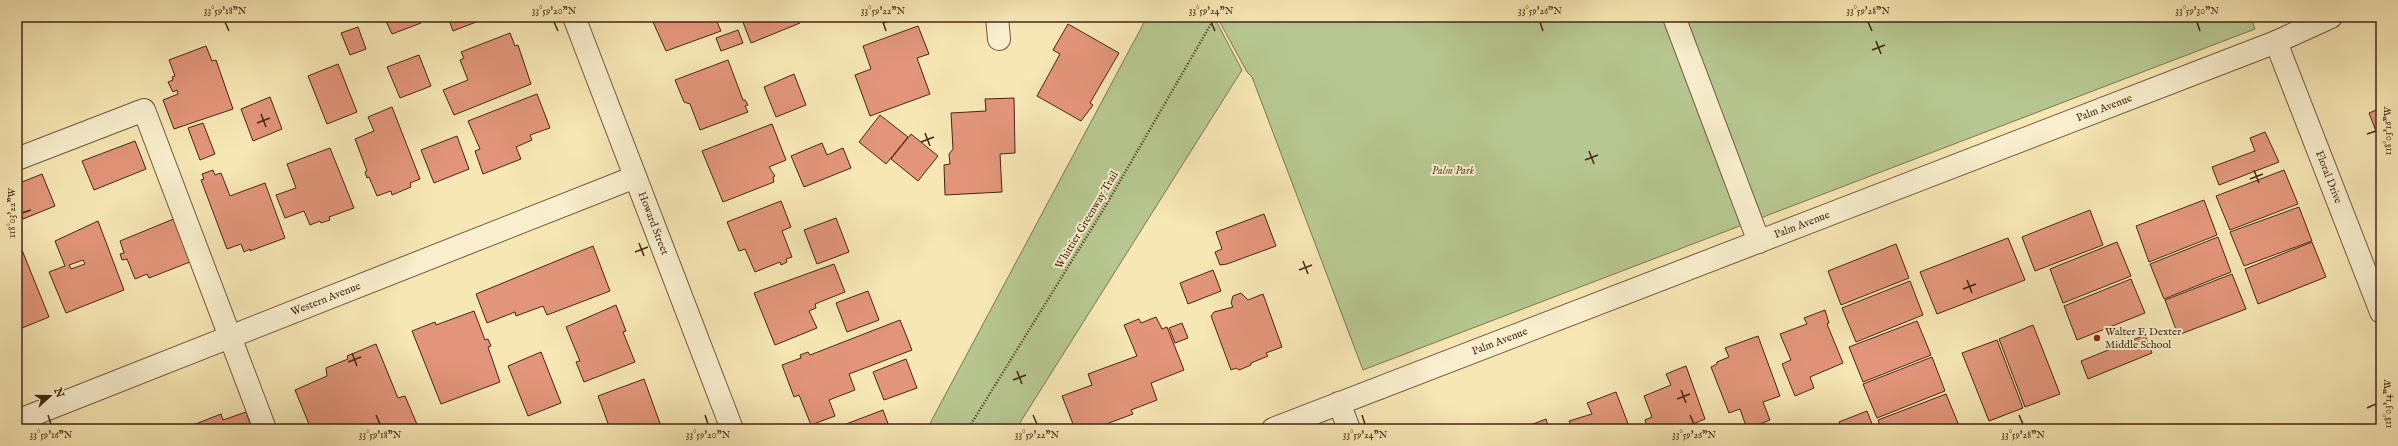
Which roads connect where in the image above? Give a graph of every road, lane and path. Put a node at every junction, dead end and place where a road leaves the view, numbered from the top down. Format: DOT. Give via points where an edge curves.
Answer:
graph roads {
  1 [pos="574,17"];
  2 [pos="997,17"];
  3 [pos="1215,17"];
  4 [pos="1674,17"];
  5 [pos="2330,17"];
  6 [pos="999,39"];
  7 [pos="2276,42"];
  8 [pos="17,158"];
  9 [pos="636,177"];
  10 [pos="1758,242"];
  11 [pos="2375,277"];
  12 [pos="2381,312"];
  13 [pos="232,337"];
  14 [pos="1339,403"];
  15 [pos="17,421"];
  16 [pos="266,429"];
  17 [pos="732,429"];
  18 [pos="968,429"];
  19 [pos="1273,429"];
  20 [pos="1349,429"];
  1 -- 9 [label="street, Howard Street"];
  2 -- 6 [label="street"];
  3 -- 18 [label="path, Whittier Greenway Trail" via="1105,207"];
  4 -- 10 [label="street"];
  5 -- 7 [label="street, Palm Avenue"];
  7 -- 10 [label="street, Palm Avenue"];
  7 -- 11 [label="street, Floral Drive"];
  8 -- 13 [label="street" via="144,110"];
  9 -- 13 [label="street, Western Avenue"];
  9 -- 17 [label="street, Howard Street"];
  10 -- 14 [label="street, Palm Avenue"];
  11 -- 12 [label="street, Floral Drive"];
  13 -- 15 [label="street, Western Avenue"];
  13 -- 16 [label="street"];
  14 -- 19 [label="street, Palm Avenue"];
  14 -- 20 [label="street"];
}
